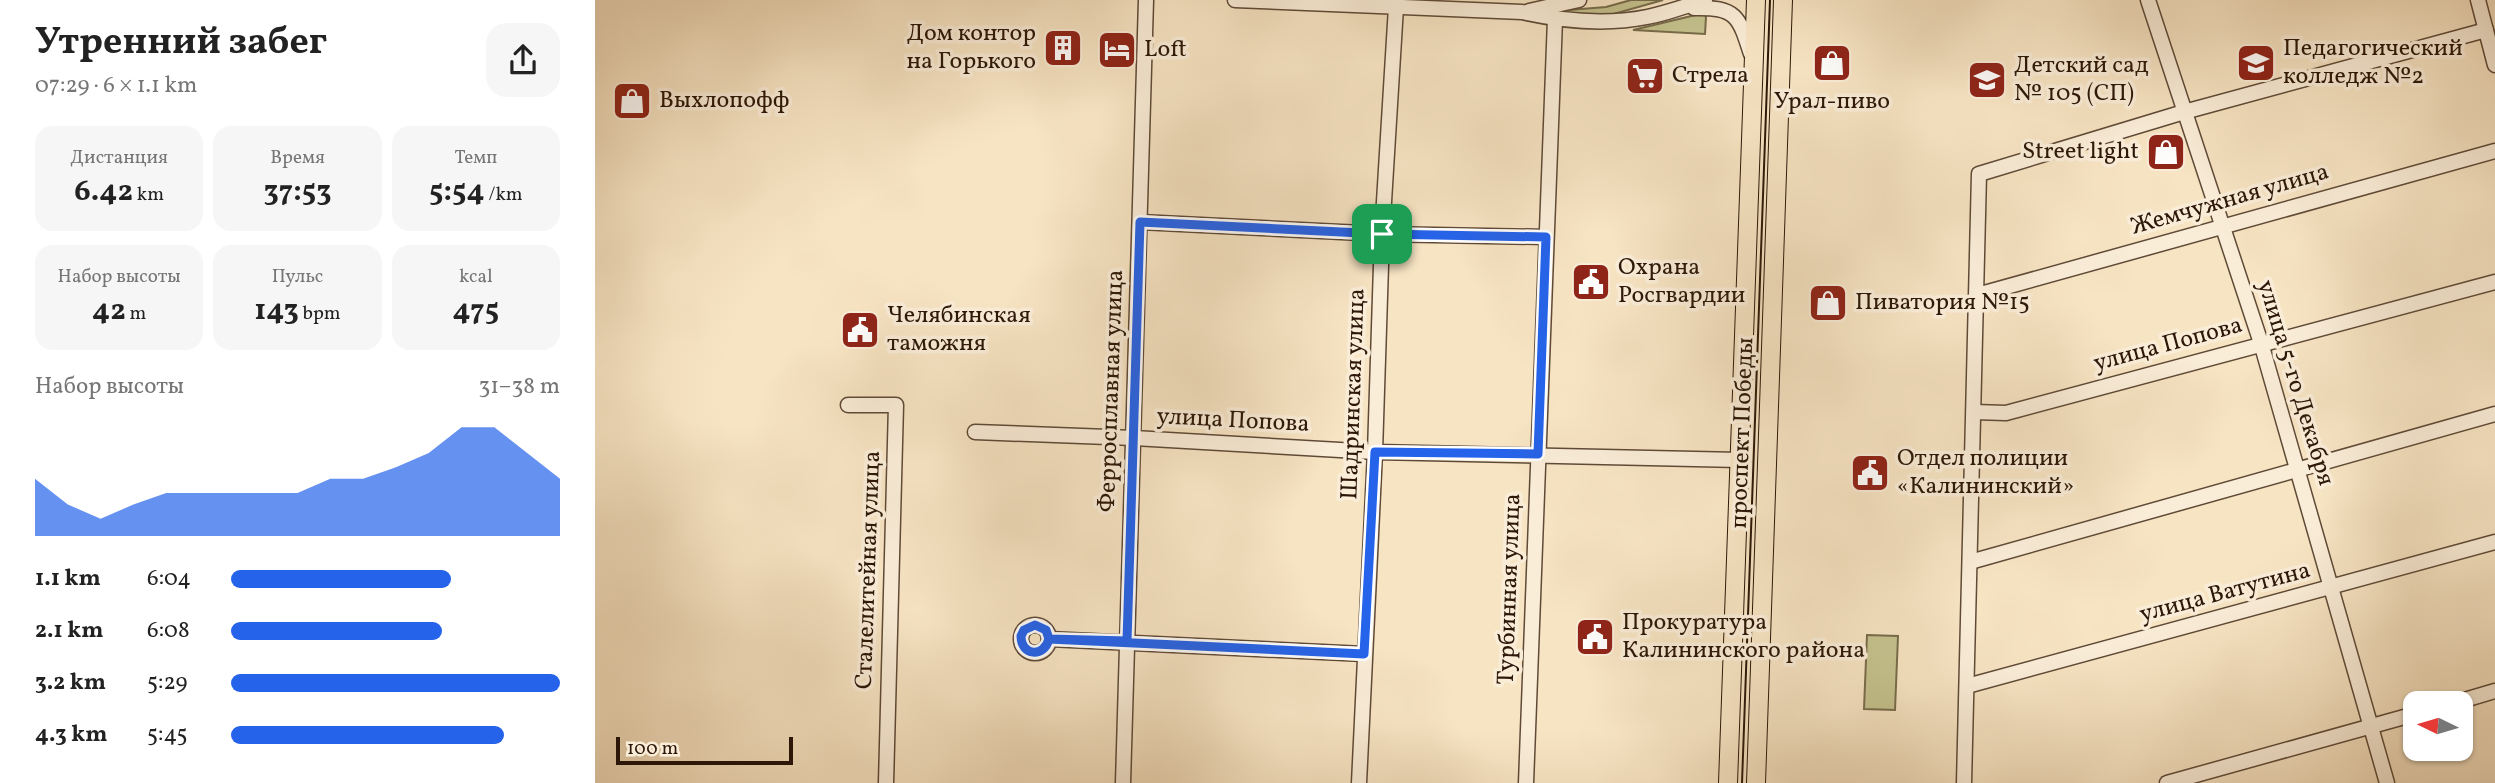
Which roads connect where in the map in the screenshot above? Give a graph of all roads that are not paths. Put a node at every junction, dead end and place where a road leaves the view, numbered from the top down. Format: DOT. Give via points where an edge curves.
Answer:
graph roads {
  1 [pos="1146,0"];
  2 [pos="1235,0"];
  3 [pos="1579,0"];
  4 [pos="1705,0"];
  5 [pos="1756,0"];
  6 [pos="1783,0"];
  7 [pos="2148,0"];
  8 [pos="2477,0"];
  9 [pos="1345,2"];
  10 [pos="1396,7"];
  11 [pos="1678,8"];
  12 [pos="1523,12"];
  13 [pos="1555,19"];
  14 [pos="2486,30"];
  15 [pos="1754,62"];
  16 [pos="2495,65"];
  17 [pos="2184,112"];
  18 [pos="2495,150"];
  19 [pos="1140,222"];
  20 [pos="2223,225"];
  21 [pos="1382,234"];
  22 [pos="1546,237"];
  23 [pos="2495,282"];
  24 [pos="1977,295"];
  25 [pos="2261,343"];
  26 [pos="848,405"];
  27 [pos="1975,412"];
  28 [pos="2495,414"];
  29 [pos="975,432"];
  30 [pos="1133,438"];
  31 [pos="1375,452"];
  32 [pos="1538,454"];
  33 [pos="1740,460"];
  34 [pos="2298,468"];
  35 [pos="2495,542"];
  36 [pos="1971,562"];
  37 [pos="2330,588"];
  38 [pos="1049,639"];
  39 [pos="1127,641"];
  40 [pos="1364,654"];
  41 [pos="1967,686"];
  42 [pos="2495,691"];
  43 [pos="2473,698"];
  44 [pos="2403,717"];
  45 [pos="2371,726"];
  46 [pos="886,783"];
  47 [pos="1123,783"];
  48 [pos="1359,783"];
  49 [pos="1526,783"];
  50 [pos="1728,783"];
  51 [pos="1756,783"];
  52 [pos="1963,783"];
  53 [pos="2167,783"];
  54 [pos="2387,783"];
  1 -- 19 [label="street, Ферросплавная улица"];
  2 -- 9 [label="street"];
  3 -- 12 [label="street"];
  4 -- 11 [label="street"];
  5 -- 15 [label="main road, проспект Победы"];
  6 -- 51 [label="main road, проспект Победы"];
  7 -- 17 [label="street, улица 5-го Декабря"];
  8 -- 14 [label="street"];
  9 -- 10 [label="street"];
  10 -- 12 [label="street"];
  10 -- 21 [label="street, Шадринская улица"];
  11 -- 13 [label="street" via="1616,21"];
  11 -- 15 [label="street" via="1716,8 1733,14"];
  12 -- 13 [label="street"];
  13 -- 22 [label="street, Турбинная улица"];
  14 -- 16 [label="street"];
  14 -- 17 [label="street"];
  15 -- 33 [label="main road, проспект Победы"];
  17 -- 20 [label="street, улица 5-го Декабря"];
  17 -- 24 [label="street" via="1979,174"];
  18 -- 20 [label="street, Жемчужная улица"];
  19 -- 21 [label="street"];
  19 -- 30 [label="street, Ферросплавная улица"];
  20 -- 24 [label="street, Жемчужная улица"];
  20 -- 25 [label="street, улица 5-го Декабря"];
  21 -- 22 [label="street"];
  21 -- 31 [label="street, Шадринская улица"];
  22 -- 32 [label="street, Турбинная улица"];
  23 -- 25 [label="street, улица Попова"];
  24 -- 27 [label="street"];
  25 -- 27 [label="street, улица Попова" via="2006,413"];
  25 -- 34 [label="street, улица 5-го Декабря"];
  26 -- 46 [label="street, Сталелитейная улица" via="896,405"];
  27 -- 36 [label="street"];
  28 -- 34 [label="street"];
  29 -- 30 [label="street, улица Попова"];
  30 -- 31 [label="street, улица Попова"];
  30 -- 39 [label="street, Ферросплавная улица"];
  31 -- 32 [label="street, улица Попова"];
  31 -- 40 [label="street, Шадринская улица"];
  32 -- 33 [label="street, улица Попова"];
  32 -- 49 [label="street, Турбинная улица"];
  33 -- 50 [label="main road, проспект Победы"];
  34 -- 36 [label="street"];
  34 -- 37 [label="street, улица 5-го Декабря"];
  35 -- 37 [label="street, улица Ватутина"];
  36 -- 41 [label="street"];
  37 -- 41 [label="street, улица Ватутина"];
  37 -- 45 [label="street, улица 5-го Декабря"];
  38 -- 39 [label="street"];
  39 -- 40 [label="street"];
  39 -- 47 [label="street, Ферросплавная улица"];
  40 -- 48 [label="street, Шадринская улица"];
  41 -- 52 [label="street"];
  42 -- 43 [label="street"];
  44 -- 45 [label="street"];
  45 -- 53 [label="street"];
  45 -- 54 [label="street, улица 5-го Декабря"];
}
